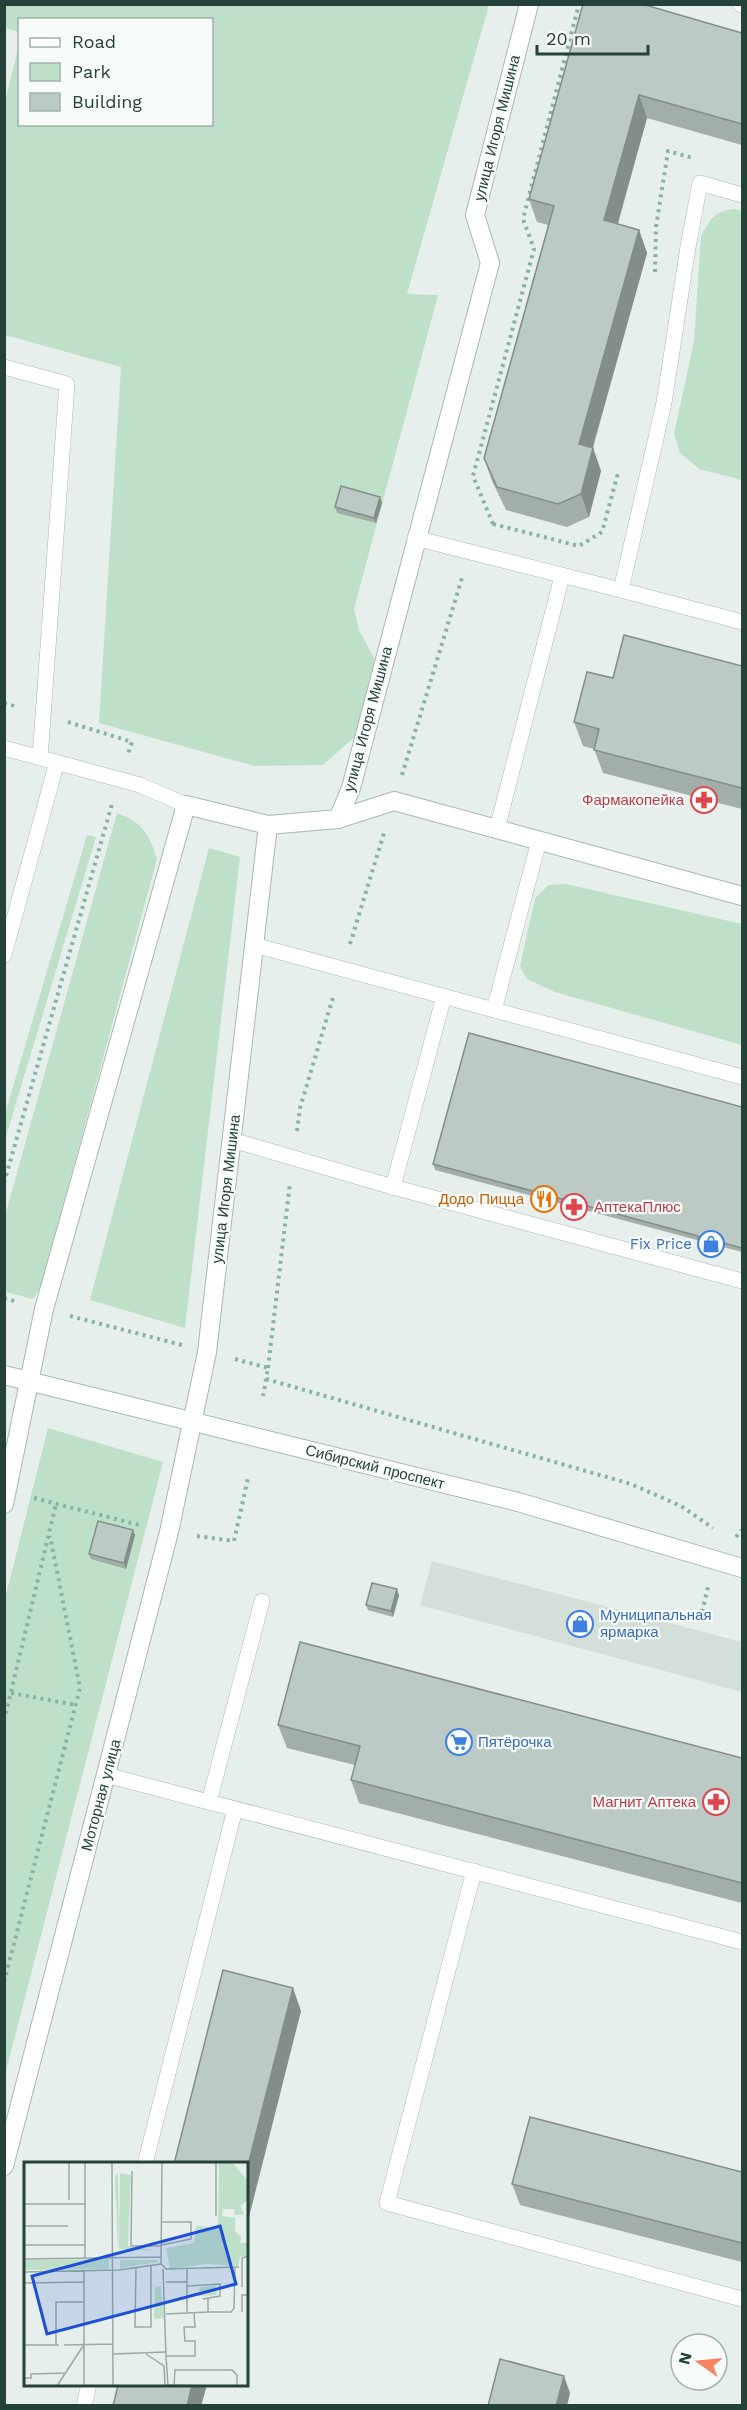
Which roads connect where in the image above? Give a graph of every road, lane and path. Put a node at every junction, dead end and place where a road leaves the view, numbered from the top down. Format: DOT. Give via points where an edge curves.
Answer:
graph roads {
  1 [pos="528,4"];
  2 [pos="579,4"];
  3 [pos="700,160"];
  4 [pos="742,195"];
  5 [pos="654,284"];
  6 [pos="4,367"];
  7 [pos="620,464"];
  8 [pos="493,524"];
  9 [pos="415,538"];
  10 [pos="470,552"];
  11 [pos="562,576"];
  12 [pos="621,590"];
  13 [pos="742,621"];
  14 [pos="4,703"];
  15 [pos="43,714"];
  16 [pos="4,748"];
  17 [pos="40,758"];
  18 [pos="57,762"];
  19 [pos="119,779"];
  20 [pos="394,801"];
  21 [pos="186,805"];
  22 [pos="338,819"];
  23 [pos="268,825"];
  24 [pos="497,829"];
  25 [pos="539,841"];
  26 [pos="742,896"];
  27 [pos="254,945"];
  28 [pos="4,955"];
  29 [pos="342,969"];
  30 [pos="444,996"];
  31 [pos="494,1010"];
  32 [pos="742,1077"];
  33 [pos="232,1140"];
  34 [pos="293,1158"];
  35 [pos="4,1183"];
  36 [pos="393,1187"];
  37 [pos="742,1281"];
  38 [pos="63,1314"];
  39 [pos="185,1346"];
  40 [pos="225,1357"];
  41 [pos="268,1368"];
  42 [pos="4,1375"];
  43 [pos="266,1379"];
  44 [pos="30,1381"];
  45 [pos="263,1396"];
  46 [pos="192,1422"];
  47 [pos="248,1478"];
  48 [pos="30,1497"];
  49 [pos="4,1504"];
  50 [pos="56,1504"];
  51 [pos="147,1527"];
  52 [pos="715,1529"];
  53 [pos="50,1536"];
  54 [pos="196,1536"];
  55 [pos="742,1568"];
  56 [pos="262,1601"];
  57 [pos="11,1694"];
  58 [pos="76,1705"];
  59 [pos="4,1721"];
  60 [pos="106,1775"];
  61 [pos="209,1802"];
  62 [pos="235,1809"];
  63 [pos="474,1871"];
  64 [pos="742,1942"];
  65 [pos="4,1982"];
  66 [pos="146,2162"];
  67 [pos="4,2166"];
  68 [pos="742,2299"];
  69 [pos="89,2386"];
  70 [pos="84,2406"];
  1 -- 9 [label="street, улица Игоря Мишина" via="475,215 490,263"];
  2 -- 8 [label="path" via="522,219 534,249 473,476"];
  3 -- 5 [label="path" via="668,151 656,227"];
  4 -- 12 [label="lane" via="700,183 664,403"];
  6 -- 15 [label="lane" via="67,384"];
  7 -- 8 [label="path" via="602,532 579,546"];
  8 -- 10 [label="path"];
  9 -- 10 [label="lane"];
  9 -- 22 [label="street, улица Игоря Мишина" via="351,788"];
  10 -- 11 [label="lane"];
  10 -- 20 [label="path"];
  11 -- 12 [label="lane"];
  11 -- 24 [label="lane"];
  12 -- 13 [label="lane"];
  14 -- 15 [label="path"];
  15 -- 17 [label="lane"];
  15 -- 19 [label="path" via="132,742"];
  16 -- 17 [label="lane"];
  17 -- 18 [label="lane"];
  18 -- 19 [label="lane"];
  18 -- 28 [label="lane"];
  19 -- 21 [label="lane"];
  19 -- 35 [label="path"];
  20 -- 22 [label="street"];
  20 -- 24 [label="street"];
  20 -- 29 [label="path"];
  21 -- 23 [label="street"];
  21 -- 44 [label="street" via="44,1309"];
  22 -- 23 [label="street"];
  23 -- 27 [label="street, улица Игоря Мишина"];
  24 -- 25 [label="street"];
  25 -- 26 [label="street"];
  25 -- 31 [label="lane"];
  27 -- 29 [label="lane"];
  27 -- 33 [label="street, улица Игоря Мишина"];
  29 -- 30 [label="lane"];
  29 -- 34 [label="path" via="300,1108"];
  30 -- 31 [label="lane"];
  30 -- 36 [label="lane"];
  31 -- 32 [label="lane"];
  33 -- 34 [label="lane"];
  33 -- 46 [label="street, улица Игоря Мишина" via="207,1352"];
  34 -- 36 [label="lane"];
  34 -- 41 [label="path"];
  36 -- 37 [label="lane"];
  38 -- 39 [label="path"];
  40 -- 41 [label="path"];
  41 -- 43 [label="path"];
  42 -- 44 [label="street, Сибирский проспект"];
  43 -- 45 [label="path"];
  43 -- 52 [label="path" via="631,1484 681,1506"];
  44 -- 46 [label="street, Сибирский проспект"];
  44 -- 49 [label="street"];
  46 -- 55 [label="street, Сибирский проспект" via="518,1502"];
  46 -- 60 [label="street, Моторная улица" via="169,1532"];
  47 -- 54 [label="path" via="234,1540"];
  48 -- 50 [label="path"];
  50 -- 51 [label="path"];
  50 -- 53 [label="path"];
  53 -- 57 [label="path"];
  53 -- 58 [label="path" via="80,1688"];
  56 -- 61 [label="lane"];
  57 -- 58 [label="path"];
  57 -- 59 [label="path"];
  58 -- 65 [label="path"];
  60 -- 61 [label="lane"];
  60 -- 67 [label="street, Моторная улица"];
  61 -- 62 [label="lane"];
  62 -- 63 [label="lane"];
  62 -- 66 [label="lane"];
  63 -- 64 [label="lane"];
  63 -- 68 [label="lane" via="387,2203"];
  69 -- 70 [label="lane"];
}
